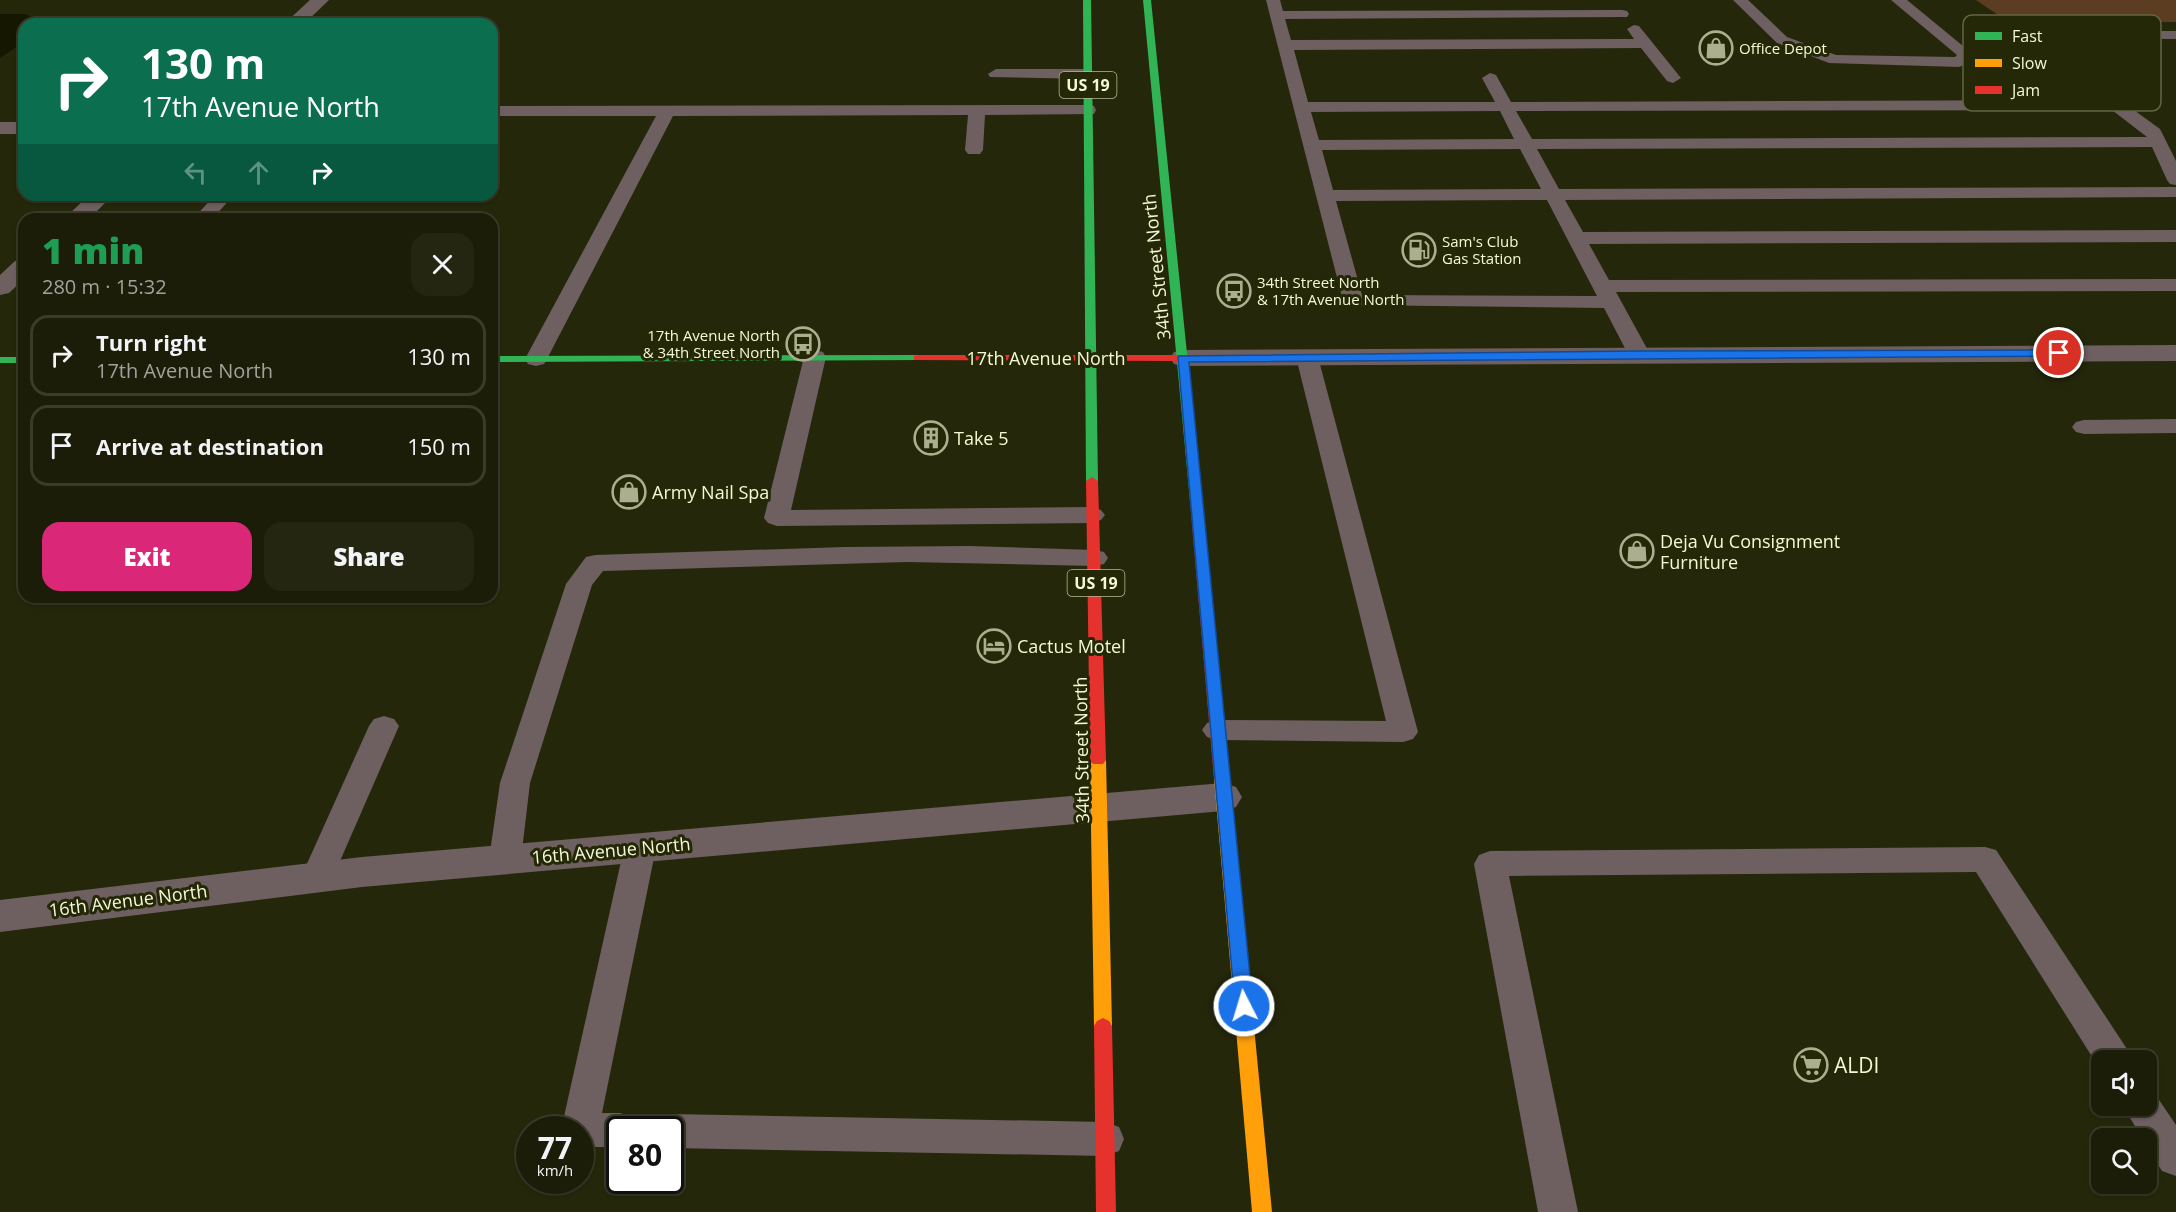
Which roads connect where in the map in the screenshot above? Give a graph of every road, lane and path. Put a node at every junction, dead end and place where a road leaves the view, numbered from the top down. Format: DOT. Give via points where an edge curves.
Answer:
graph roads {
  1 [pos="320,0"];
  2 [pos="1087,0"];
  3 [pos="1147,0"];
  4 [pos="1610,0"];
  5 [pos="1740,0"];
  6 [pos="1898,0"];
  7 [pos="1276,7"];
  8 [pos="1622,14"];
  9 [pos="300,18"];
  10 [pos="1645,43"];
  11 [pos="1286,45"];
  12 [pos="1963,53"];
  13 [pos="1963,58"];
  14 [pos="1854,62"];
  15 [pos="996,74"];
  16 [pos="1088,74"];
  17 [pos="1868,77"];
  18 [pos="1490,78"];
  19 [pos="1673,78"];
  20 [pos="1963,105"];
  21 [pos="1505,106"];
  22 [pos="1303,107"];
  23 [pos="977,110"];
  24 [pos="1088,110"];
  25 [pos="498,111"];
  26 [pos="667,111"];
  27 [pos="2123,111"];
  28 [pos="0,128"];
  29 [pos="18,128"];
  30 [pos="2158,142"];
  31 [pos="1527,144"];
  32 [pos="1313,145"];
  33 [pos="974,150"];
  34 [pos="2176,180"];
  35 [pos="2176,192"];
  36 [pos="1554,194"];
  37 [pos="1327,196"];
  38 [pos="96,201"];
  39 [pos="219,201"];
  40 [pos="82,213"];
  41 [pos="208,213"];
  42 [pos="2176,236"];
  43 [pos="1577,238"];
  44 [pos="18,272"];
  45 [pos="2176,285"];
  46 [pos="0,288"];
  47 [pos="1608,294"];
  48 [pos="2176,353"];
  49 [pos="1639,354"];
  50 [pos="815,357"];
  51 [pos="1307,357"];
  52 [pos="1183,358"];
  53 [pos="498,359"];
  54 [pos="536,359"];
  55 [pos="1092,359"];
  56 [pos="0,360"];
  57 [pos="18,360"];
  58 [pos="2176,426"];
  59 [pos="2084,427"];
  60 [pos="1092,515"];
  61 [pos="1095,558"];
  62 [pos="384,726"];
  63 [pos="1217,730"];
  64 [pos="1223,797"];
  65 [pos="1100,808"];
  66 [pos="640,848"];
  67 [pos="505,859"];
  68 [pos="317,877"];
  69 [pos="0,916"];
  70 [pos="2108,1050"];
  71 [pos="583,1116"];
  72 [pos="2149,1116"];
  73 [pos="684,1131"];
  74 [pos="1105,1139"];
  75 [pos="2176,1158"];
  76 [pos="1106,1212"];
  77 [pos="1262,1212"];
  78 [pos="1558,1212"];
  1 -- 9 [label="street"];
  2 -- 16 [label="main road, 34th Street North / US 19"];
  3 -- 52 [label="main road, 34th Street North"];
  4 -- 8 [label="lane"];
  5 -- 14 [label="lane" via="1782,40 1834,60"];
  6 -- 12 [label="lane"];
  7 -- 8 [label="lane"];
  7 -- 11 [label="lane"];
  8 -- 10 [label="lane"];
  10 -- 11 [label="lane"];
  10 -- 19 [label="lane"];
  11 -- 22 [label="lane"];
  13 -- 14 [label="lane" via="1959,62"];
  14 -- 17 [label="lane"];
  15 -- 16 [label="lane"];
  16 -- 24 [label="main road, 34th Street North / US 19"];
  18 -- 21 [label="lane"];
  20 -- 21 [label="lane"];
  21 -- 22 [label="lane"];
  21 -- 31 [label="lane"];
  22 -- 32 [label="lane"];
  23 -- 24 [label="lane"];
  23 -- 26 [label="lane"];
  23 -- 33 [label="lane"];
  24 -- 55 [label="main road, 34th Street North / US 19"];
  25 -- 26 [label="lane"];
  26 -- 54 [label="lane"];
  27 -- 30 [label="lane" via="2154,134"];
  28 -- 29 [label="street"];
  30 -- 31 [label="lane"];
  30 -- 34 [label="lane"];
  31 -- 32 [label="lane"];
  31 -- 36 [label="lane"];
  32 -- 37 [label="lane"];
  35 -- 36 [label="lane"];
  36 -- 37 [label="lane"];
  36 -- 43 [label="lane"];
  37 -- 47 [label="lane" via="1353,301"];
  38 -- 40 [label="street"];
  39 -- 41 [label="lane"];
  42 -- 43 [label="lane"];
  43 -- 47 [label="lane"];
  44 -- 46 [label="street"];
  45 -- 47 [label="lane"];
  47 -- 49 [label="lane"];
  48 -- 49 [label="street, 17th Avenue North"];
  49 -- 51 [label="street, 17th Avenue North"];
  50 -- 54 [label="main road, 17th Avenue North"];
  50 -- 55 [label="main road, 17th Avenue North"];
  50 -- 60 [label="lane" via="777,518"];
  51 -- 52 [label="street, 17th Avenue North"];
  51 -- 63 [label="lane" via="1403,732"];
  52 -- 55 [label="main road, 17th Avenue North"];
  52 -- 63 [label="main road, 34th Street North"];
  53 -- 54 [label="main road, 17th Avenue North"];
  55 -- 60 [label="main road, 34th Street North / US 19"];
  56 -- 57 [label="main road"];
  58 -- 59 [label="lane"];
  60 -- 61 [label="main road, 34th Street North / US 19"];
  61 -- 65 [label="main road, 34th Street North / US 19"];
  61 -- 67 [label="lane" via="896,554 595,563 579,584 514,783"];
  62 -- 68 [label="lane"];
  63 -- 64 [label="main road, 34th Street North"];
  64 -- 65 [label="street, 16th Avenue North"];
  64 -- 77 [label="main road, 34th Street North"];
  65 -- 66 [label="street, 16th Avenue North"];
  65 -- 74 [label="main road, 34th Street North / US 19"];
  66 -- 67 [label="street, 16th Avenue North"];
  66 -- 71 [label="lane"];
  67 -- 68 [label="street, 16th Avenue North"];
  68 -- 69 [label="street, 16th Avenue North"];
  70 -- 78 [label="lane" via="1985,859 1490,864"];
  72 -- 75 [label="lane"];
  73 -- 74 [label="lane"];
  74 -- 76 [label="main road, 34th Street North / US 19"];
}
